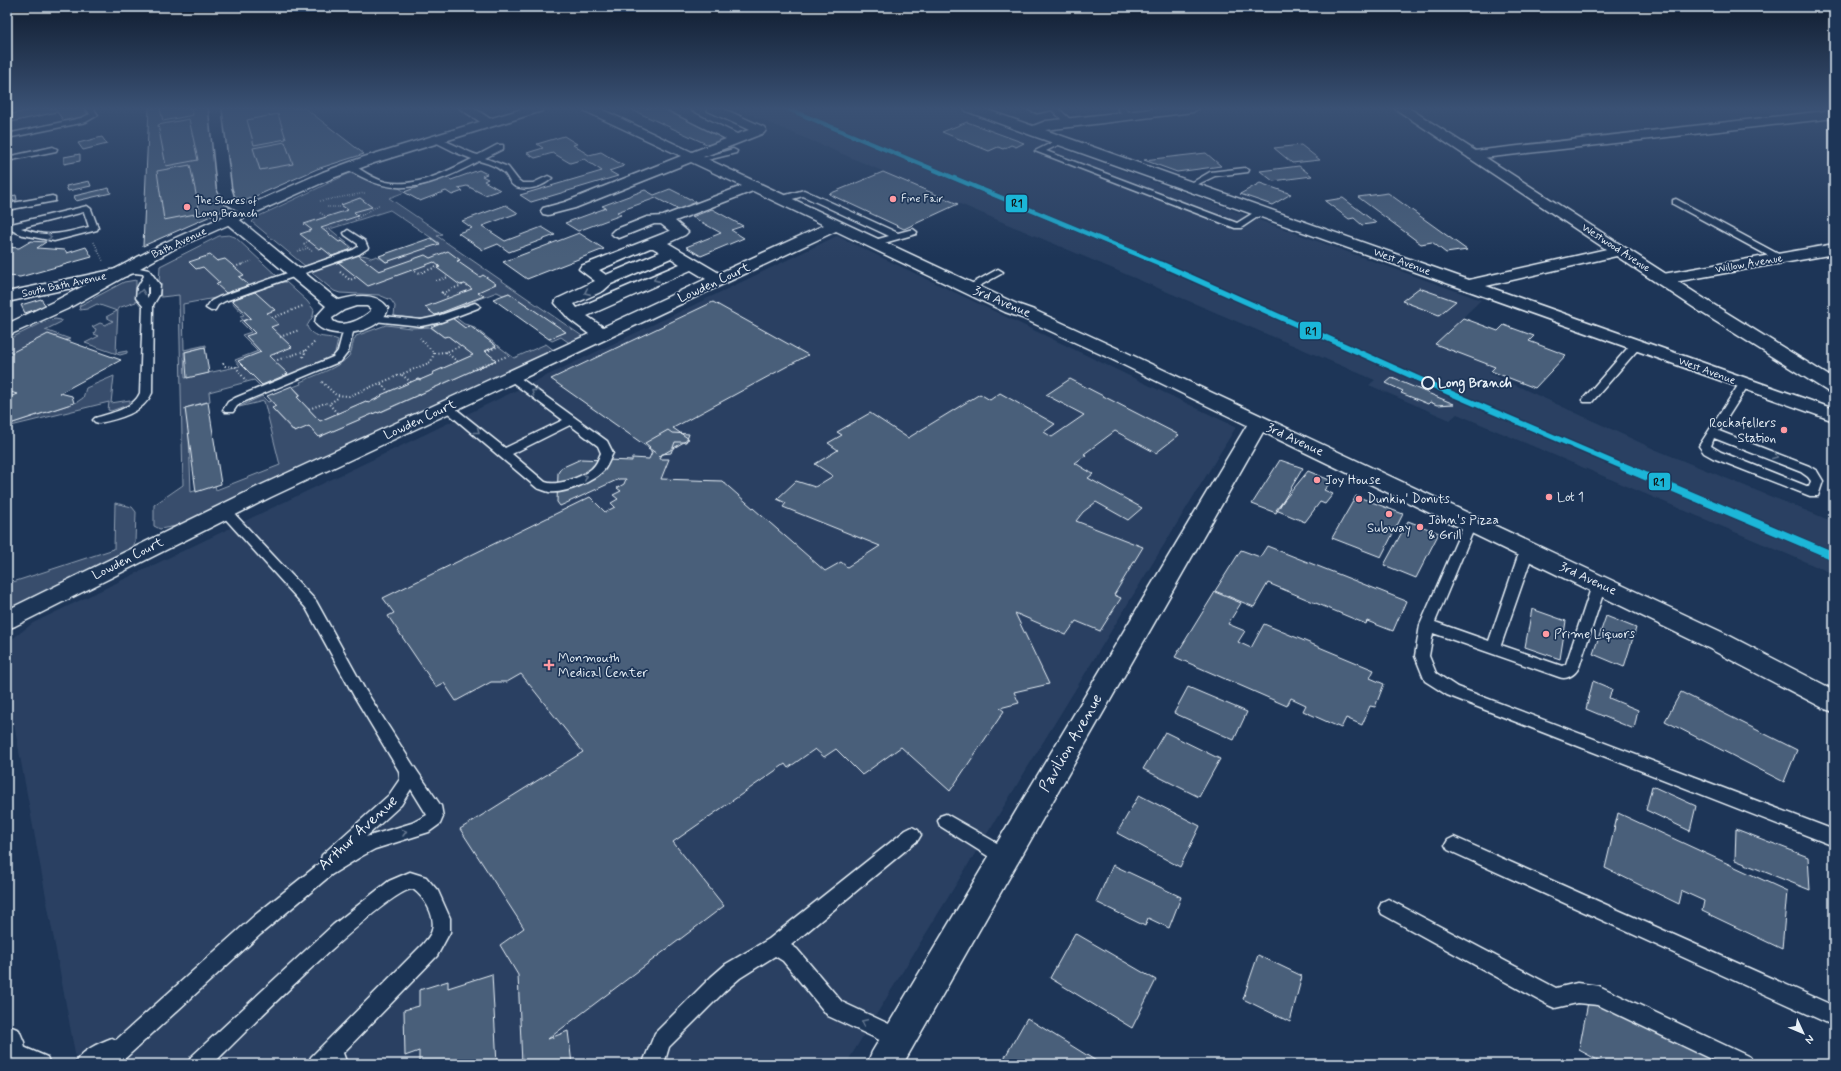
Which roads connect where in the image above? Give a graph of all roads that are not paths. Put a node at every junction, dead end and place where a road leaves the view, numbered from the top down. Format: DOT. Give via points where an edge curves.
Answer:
graph roads {
  1 [pos="221,158"];
  2 [pos="379,158"];
  3 [pos="479,158"];
  4 [pos="695,158"];
  5 [pos="1058,158"];
  6 [pos="1110,158"];
  7 [pos="1479,158"];
  8 [pos="350,167"];
  9 [pos="1245,170"];
  10 [pos="548,178"];
  11 [pos="753,186"];
  12 [pos="1190,186"];
  13 [pos="52,199"];
  14 [pos="782,199"];
  15 [pos="1676,202"];
  16 [pos="7,207"];
  17 [pos="249,211"];
  18 [pos="548,211"];
  19 [pos="1261,212"];
  20 [pos="231,220"];
  21 [pos="665,220"];
  22 [pos="836,225"];
  23 [pos="9,227"];
  24 [pos="912,232"];
  25 [pos="348,233"];
  26 [pos="619,234"];
  27 [pos="896,236"];
  28 [pos="656,243"];
  29 [pos="874,243"];
  30 [pos="169,246"];
  31 [pos="1834,249"];
  32 [pos="1620,251"];
  33 [pos="672,252"];
  34 [pos="1779,258"];
  35 [pos="692,264"];
  36 [pos="998,272"];
  37 [pos="121,273"];
  38 [pos="295,273"];
  39 [pos="148,276"];
  40 [pos="1663,279"];
  41 [pos="719,280"];
  42 [pos="605,281"];
  43 [pos="1468,285"];
  44 [pos="969,288"];
  45 [pos="72,291"];
  46 [pos="7,297"];
  47 [pos="338,306"];
  48 [pos="475,306"];
  49 [pos="211,308"];
  50 [pos="575,315"];
  51 [pos="374,318"];
  52 [pos="349,328"];
  53 [pos="7,331"];
  54 [pos="602,335"];
  55 [pos="1636,345"];
  56 [pos="512,377"];
  57 [pos="1744,384"];
  58 [pos="1834,387"];
  59 [pos="1588,400"];
  60 [pos="446,407"];
  61 [pos="229,410"];
  62 [pos="1834,415"];
  63 [pos="100,420"];
  64 [pos="571,420"];
  65 [pos="1258,423"];
  66 [pos="1712,433"];
  67 [pos="504,453"];
  68 [pos="225,511"];
  69 [pos="1470,524"];
  70 [pos="1527,550"];
  71 [pos="1599,585"];
  72 [pos="7,620"];
  73 [pos="1427,625"];
  74 [pos="1493,649"];
  75 [pos="1834,702"];
  76 [pos="407,770"];
  77 [pos="372,821"];
  78 [pos="946,822"];
  79 [pos="912,835"];
  80 [pos="1834,838"];
  81 [pos="378,840"];
  82 [pos="1454,845"];
  83 [pos="1005,857"];
  84 [pos="1388,908"];
  85 [pos="255,927"];
  86 [pos="776,945"];
  87 [pos="1834,1016"];
  88 [pos="150,1022"];
  89 [pos="899,1039"];
  90 [pos="8,1053"];
  91 [pos="329,1060"];
  92 [pos="654,1062"];
  93 [pos="40,1064"];
  94 [pos="85,1064"];
  95 [pos="104,1064"];
  96 [pos="198,1064"];
  97 [pos="884,1064"];
  98 [pos="1743,1064"];
  1 -- 17 [label="street" via="228,199"];
  2 -- 8 [label="street, Bath Avenue"];
  3 -- 8 [label="lane" via="446,174 403,185 385,184"];
  3 -- 10 [label="lane" via="506,170 519,185 533,185"];
  4 -- 11 [label="street, 3rd Avenue"];
  4 -- 18 [label="street" via="571,205"];
  5 -- 19 [label="lane" via="1238,226"];
  6 -- 12 [label="street, West Avenue"];
  7 -- 32 [label="street, Westwood Avenue"];
  8 -- 17 [label="street, Bath Avenue"];
  9 -- 12 [label="lane" via="1213,174"];
  11 -- 14 [label="street, 3rd Avenue"];
  11 -- 21 [label="street"];
  12 -- 19 [label="street, West Avenue"];
  13 -- 16 [label="lane"];
  14 -- 22 [label="street, 3rd Avenue"];
  14 -- 27 [label="lane" via="804,193"];
  15 -- 34 [label="lane"];
  17 -- 20 [label="street, Bath Avenue"];
  19 -- 43 [label="street, West Avenue"];
  20 -- 30 [label="street, Bath Avenue"];
  20 -- 38 [label="street"];
  21 -- 26 [label="street" via="652,220"];
  21 -- 28 [label="street" via="680,232"];
  22 -- 29 [label="street, 3rd Avenue"];
  22 -- 41 [label="street, Lowden Court"];
  23 -- 23 [label="lane, one-way" via="54,238 94,228 87,210"];
  24 -- 27 [label="lane"];
  25 -- 38 [label="lane" via="362,243 363,248"];
  27 -- 29 [label="lane"];
  28 -- 33 [label="street"];
  28 -- 42 [label="street" via="647,244 587,269"];
  29 -- 44 [label="street, 3rd Avenue"];
  30 -- 37 [label="street, Bath Avenue"];
  30 -- 39 [label="lane" via="148,262"];
  31 -- 34 [label="street, Willow Avenue"];
  32 -- 40 [label="street, Westwood Avenue"];
  32 -- 43 [label="street"];
  33 -- 35 [label="street"];
  33 -- 42 [label="street"];
  34 -- 40 [label="street, Willow Avenue"];
  35 -- 41 [label="street"];
  35 -- 50 [label="street, one-way"];
  36 -- 44 [label="lane"];
  37 -- 39 [label="lane" via="141,270"];
  37 -- 45 [label="street, South Bath Avenue"];
  38 -- 47 [label="street"];
  38 -- 49 [label="lane" via="222,298"];
  63 -- 39 [label="lane, one-way" via="137,405 145,398 148,305 141,298 142,288"];
  40 -- 58 [label="street, Westwood Avenue"];
  41 -- 54 [label="street, Lowden Court"];
  42 -- 50 [label="street, one-way" via="597,288 563,303"];
  43 -- 55 [label="street, West Avenue"];
  44 -- 65 [label="street, 3rd Avenue"];
  45 -- 46 [label="street, South Bath Avenue"];
  45 -- 53 [label="street"];
  47 -- 51 [label="street" via="356,301 371,302 380,308"];
  47 -- 52 [label="street" via="326,314 324,323 334,328"];
  48 -- 51 [label="lane" via="421,323"];
  50 -- 54 [label="street"];
  51 -- 52 [label="street"];
  52 -- 61 [label="lane" via="343,352 337,359 255,393 232,404"];
  54 -- 56 [label="street, Lowden Court"];
  55 -- 57 [label="street, West Avenue"];
  55 -- 59 [label="lane"];
  56 -- 60 [label="street, Lowden Court"];
  64 -- 56 [label="lane, one-way"];
  57 -- 62 [label="street, West Avenue"];
  57 -- 66 [label="lane"];
  60 -- 67 [label="lane, one-way"];
  60 -- 68 [label="street, Lowden Court"];
  64 -- 67 [label="lane"];
  67 -- 64 [label="lane, one-way" via="540,485 550,488 562,487 580,480 600,467 607,453 603,444"];
  65 -- 69 [label="street, 3rd Avenue"];
  65 -- 83 [label="street, Pavilion Avenue"];
  66 -- 66 [label="lane, one-way" via="1806,469 1817,481 1814,493 1708,450 1705,446"];
  68 -- 72 [label="street, Lowden Court"];
  68 -- 76 [label="lane" via="312,605 359,692"];
  69 -- 70 [label="street, 3rd Avenue"];
  69 -- 73 [label="lane"];
  70 -- 71 [label="street, 3rd Avenue"];
  70 -- 74 [label="lane"];
  71 -- 74 [label="lane" via="1572,667 1564,673"];
  71 -- 75 [label="street, 3rd Avenue" via="1719,642"];
  73 -- 74 [label="lane"];
  73 -- 80 [label="lane" via="1422,656 1430,677 1452,691"];
  76 -- 77 [label="lane, Arthur Avenue" via="408,780 403,789"];
  81 -- 76 [label="lane, one-way" via="420,827 434,819 435,811"];
  77 -- 81 [label="lane" via="367,828 367,836"];
  77 -- 85 [label="lane, Arthur Avenue"];
  78 -- 83 [label="lane"];
  79 -- 86 [label="lane"];
  81 -- 85 [label="lane" via="349,854"];
  82 -- 87 [label="lane"];
  83 -- 89 [label="street, Pavilion Avenue"];
  84 -- 98 [label="lane" via="1555,998 1577,993 1599,996"];
  85 -- 88 [label="lane, Arthur Avenue"];
  89 -- 86 [label="lane, one-way" via="835,1009 790,955"];
  86 -- 92 [label="lane" via="733,971 718,984 662,1040"];
  88 -- 94 [label="lane, Arthur Avenue"];
  88 -- 95 [label="lane, Arthur Avenue"];
  89 -- 97 [label="street, Pavilion Avenue"];
  90 -- 93 [label="lane"];
  91 -- 96 [label="lane" via="439,937 443,923 438,908 425,887 417,881 408,880 397,884 366,908"];
}
